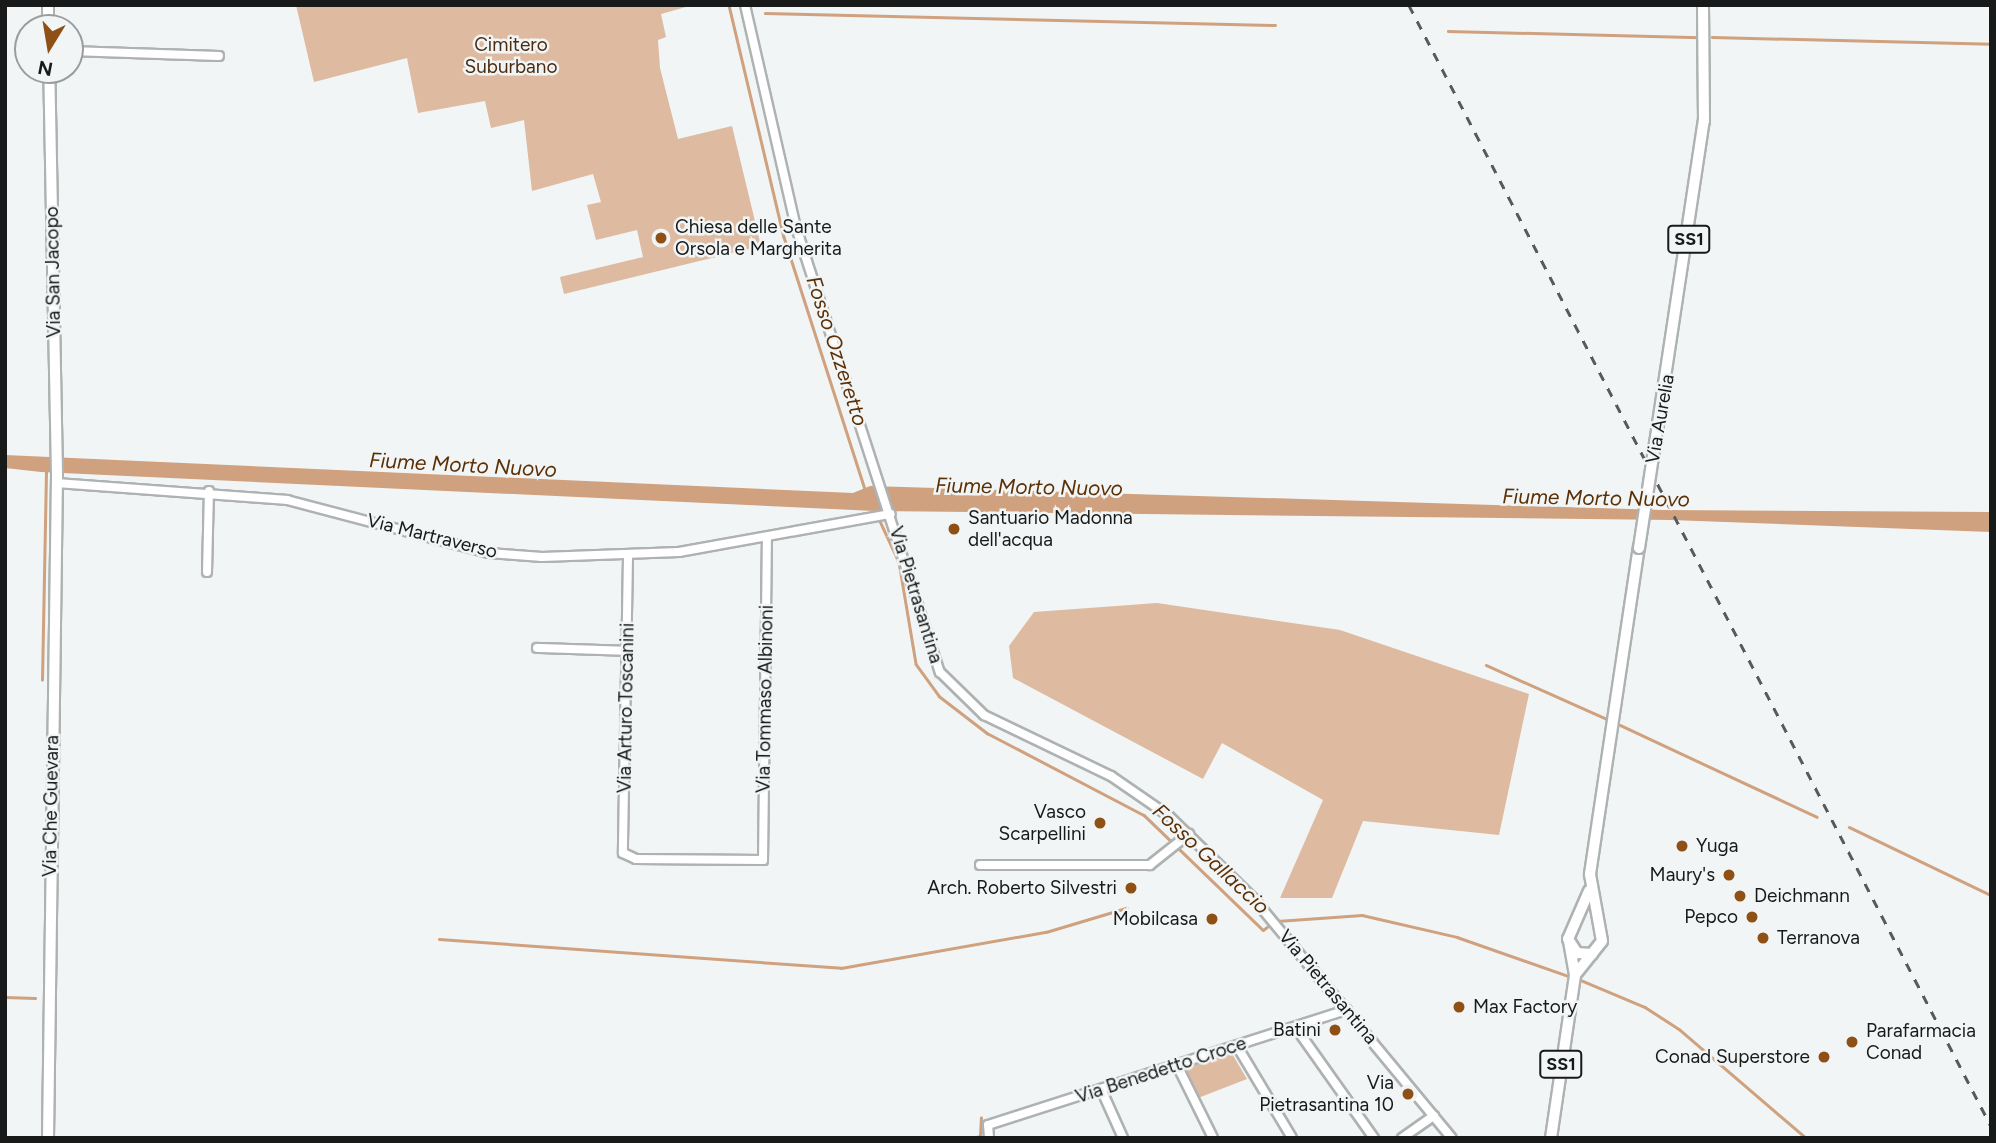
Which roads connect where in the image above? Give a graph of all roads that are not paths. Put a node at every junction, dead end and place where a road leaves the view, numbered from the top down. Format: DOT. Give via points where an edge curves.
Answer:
graph roads {
  1 [pos="745,5"];
  2 [pos="1703,5"];
  3 [pos="84,51"];
  4 [pos="219,56"];
  5 [pos="49,84"];
  6 [pos="57,478"];
  7 [pos="209,491"];
  8 [pos="888,514"];
  9 [pos="767,538"];
  10 [pos="628,557"];
  11 [pos="207,572"];
  12 [pos="537,648"];
  13 [pos="627,651"];
  14 [pos="1189,834"];
  15 [pos="626,857"];
  16 [pos="980,865"];
  17 [pos="1589,890"];
  18 [pos="1574,926"];
  19 [pos="1597,927"];
  20 [pos="1569,942"];
  21 [pos="1592,954"];
  22 [pos="1575,975"];
  23 [pos="1347,1010"];
  24 [pos="1296,1028"];
  25 [pos="1237,1046"];
  26 [pos="1177,1065"];
  27 [pos="1101,1089"];
  28 [pos="1434,1116"];
  29 [pos="1551,1137"];
  30 [pos="48,1138"];
  31 [pos="989,1138"];
  32 [pos="1124,1138"];
  33 [pos="1213,1138"];
  34 [pos="1292,1138"];
  35 [pos="1374,1138"];
  36 [pos="1402,1138"];
  37 [pos="1452,1138"];
  1 -- 8 [label="street, Via Pietrasantina" via="796,227"];
  2 -- 17 [label="main road, Via Aurelia / SS1, bridge" via="1707,46 1688,244"];
  3 -- 4 [label="street"];
  5 -- 6 [label="main road, Via San Jacopo"];
  6 -- 7 [label="street, Via Martraverso"];
  6 -- 30 [label="main road, Via Che Guevara"];
  7 -- 10 [label="street, Via Martraverso" via="349,514 489,553"];
  7 -- 11 [label="street"];
  8 -- 9 [label="street, Via Martraverso"];
  8 -- 14 [label="street, Via Pietrasantina" via="926,641 952,687 999,724 1132,788"];
  9 -- 10 [label="street, Via Martraverso"];
  9 -- 15 [label="street, Via Tommaso Albinoni" via="763,860"];
  10 -- 13 [label="street, Via Arturo Toscanini"];
  12 -- 13 [label="street"];
  13 -- 15 [label="street, Via Arturo Toscanini"];
  14 -- 16 [label="street" via="1150,865"];
  14 -- 23 [label="street, Via Pietrasantina" via="1268,916"];
  17 -- 18 [label="main road, Via Aurelia / SS1"];
  17 -- 19 [label="main road, Via Aurelia / SS1"];
  18 -- 19 [label="main road"];
  18 -- 20 [label="main road, SS1"];
  19 -- 21 [label="main road, SS1" via="1602,941"];
  20 -- 21 [label="main road" via="1577,953"];
  20 -- 22 [label="main road, SS1"];
  21 -- 22 [label="main road, SS1"];
  22 -- 29 [label="main road, SS1"];
  23 -- 24 [label="street, Via Benedetto Croce"];
  23 -- 28 [label="street, Via Pietrasantina"];
  24 -- 25 [label="street, Via Benedetto Croce"];
  24 -- 35 [label="street"];
  25 -- 26 [label="street, Via Benedetto Croce"];
  25 -- 34 [label="street"];
  26 -- 27 [label="street, Via Benedetto Croce"];
  26 -- 33 [label="street"];
  27 -- 31 [label="street, Via Benedetto Croce" via="988,1125"];
  27 -- 32 [label="street"];
  28 -- 36 [label="street"];
  28 -- 37 [label="street, Via Pietrasantina"];
}
